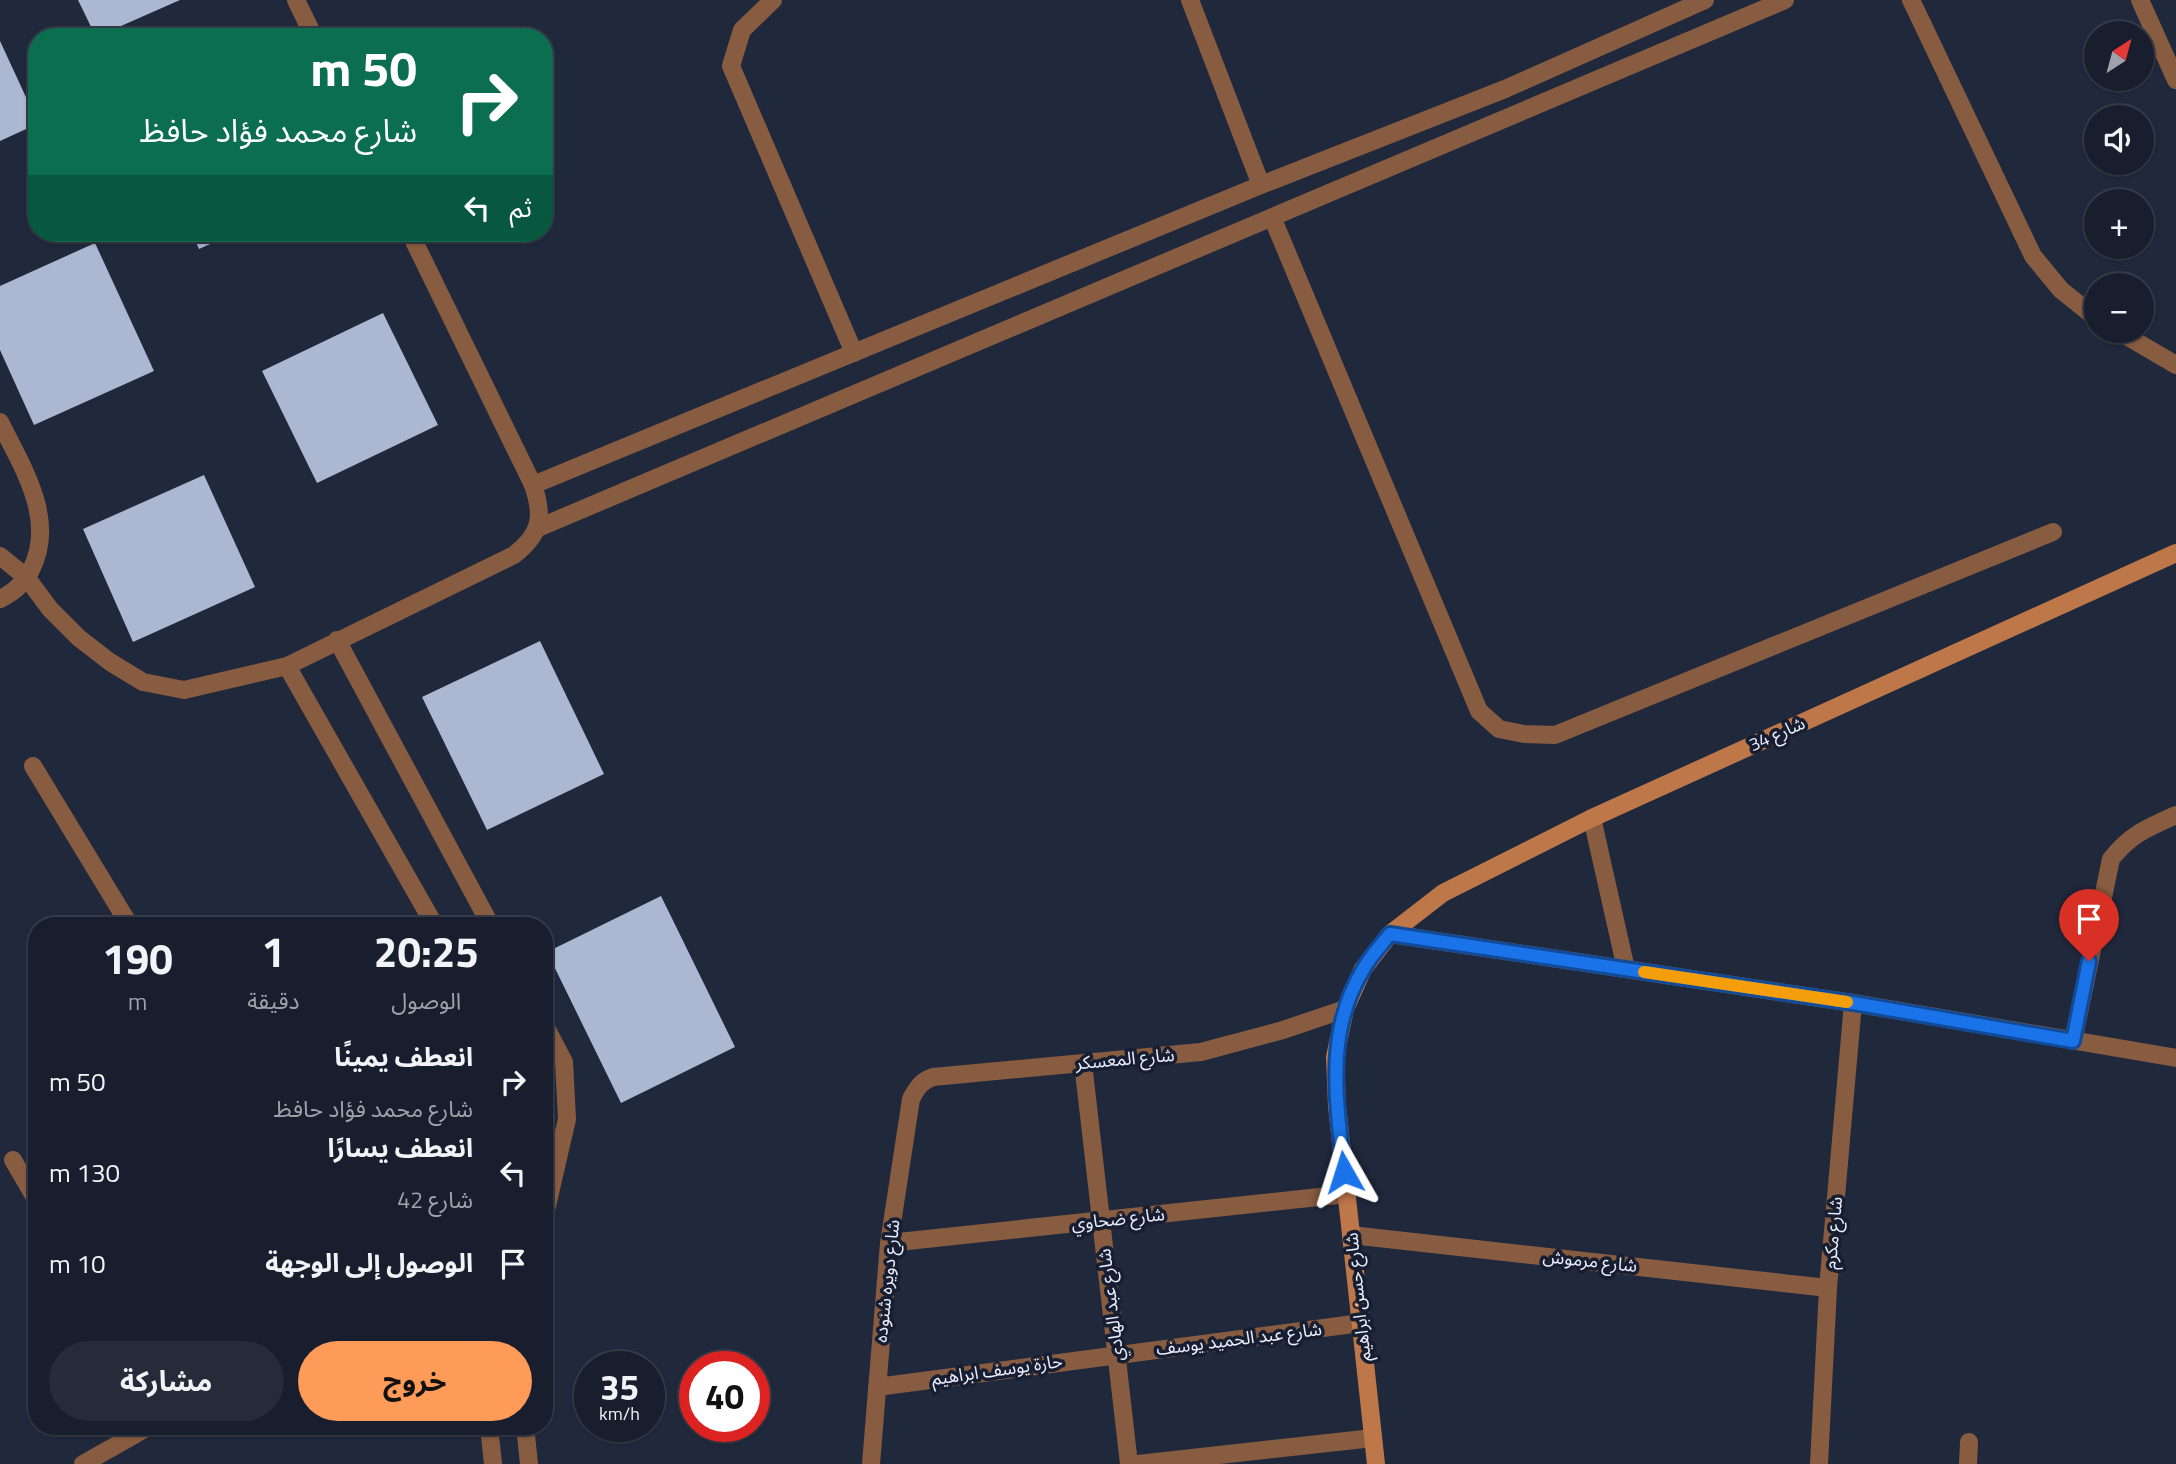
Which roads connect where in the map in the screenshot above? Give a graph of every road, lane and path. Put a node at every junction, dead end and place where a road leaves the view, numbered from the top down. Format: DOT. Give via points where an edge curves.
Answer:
graph roads {
  1 [pos="296,0"];
  2 [pos="773,0"];
  3 [pos="1189,0"];
  4 [pos="1705,0"];
  5 [pos="1785,0"];
  6 [pos="1911,0"];
  7 [pos="2147,2"];
  8 [pos="1686,4"];
  9 [pos="310,28"];
  10 [pos="2176,80"];
  11 [pos="1261,185"];
  12 [pos="1272,217"];
  13 [pos="414,242"];
  14 [pos="2084,308"];
  15 [pos="2138,343"];
  16 [pos="854,353"];
  17 [pos="2176,365"];
  18 [pos="0,422"];
  19 [pos="533,485"];
  20 [pos="538,528"];
  21 [pos="2053,532"];
  22 [pos="2176,553"];
  23 [pos="0,555"];
  24 [pos="27,578"];
  25 [pos="0,599"];
  26 [pos="337,640"];
  27 [pos="287,666"];
  28 [pos="33,766"];
  29 [pos="2176,815"];
  30 [pos="1592,818"];
  31 [pos="125,917"];
  32 [pos="430,917"];
  33 [pos="486,917"];
  34 [pos="1390,934"];
  35 [pos="1626,969"];
  36 [pos="1853,1003"];
  37 [pos="1345,1009"];
  38 [pos="553,1041"];
  39 [pos="2073,1041"];
  40 [pos="2176,1058"];
  41 [pos="1083,1063"];
  42 [pos="911,1099"];
  43 [pos="13,1160"];
  44 [pos="553,1180"];
  45 [pos="28,1186"];
  46 [pos="1347,1194"];
  47 [pos="1101,1220"];
  48 [pos="1351,1235"];
  49 [pos="889,1243"];
  50 [pos="1828,1288"];
  51 [pos="1361,1323"];
  52 [pos="1116,1354"];
  53 [pos="877,1387"];
  54 [pos="134,1435"];
  55 [pos="490,1435"];
  56 [pos="525,1435"];
  57 [pos="1373,1437"];
  58 [pos="1969,1442"];
  59 [pos="83,1464"];
  60 [pos="493,1464"];
  61 [pos="529,1464"];
  62 [pos="871,1464"];
  63 [pos="1129,1464"];
  64 [pos="1138,1464"];
  65 [pos="1376,1464"];
  66 [pos="1819,1464"];
  67 [pos="1968,1464"];
  1 -- 9 [label="street"];
  2 -- 16 [label="street" via="742,30 731,66"];
  3 -- 11 [label="street"];
  4 -- 8 [label="street"];
  5 -- 12 [label="street"];
  6 -- 14 [label="street" via="2033,256"];
  7 -- 10 [label="street"];
  8 -- 11 [label="street" via="1505,89"];
  11 -- 16 [label="street"];
  12 -- 20 [label="street"];
  12 -- 21 [label="street" via="1479,711 1499,729 1555,735"];
  13 -- 19 [label="street"];
  15 -- 17 [label="street"];
  16 -- 19 [label="street"];
  18 -- 24 [label="street" via="30,484 42,531 38,556"];
  19 -- 20 [label="street" via="540,506"];
  20 -- 26 [label="street" via="514,555"];
  22 -- 30 [label="street, شارع 34"];
  23 -- 24 [label="street"];
  24 -- 25 [label="street"];
  24 -- 27 [label="street" via="79,638 142,682 184,690"];
  26 -- 27 [label="street"];
  26 -- 33 [label="street"];
  27 -- 32 [label="street"];
  28 -- 31 [label="street"];
  29 -- 39 [label="street" via="2144,829 2111,859"];
  30 -- 34 [label="street, شارع 34" via="1443,893"];
  30 -- 35 [label="street"];
  34 -- 35 [label="street"];
  34 -- 37 [label="street, شارع حسن ابراهيم" via="1363,969"];
  35 -- 36 [label="street"];
  36 -- 39 [label="street"];
  36 -- 50 [label="street, شارع مكرم"];
  37 -- 41 [label="street, شارع المعسكر" via="1201,1052"];
  37 -- 46 [label="street, شارع حسن ابراهيم" via="1335,1057"];
  38 -- 44 [label="street" via="564,1062 567,1119"];
  39 -- 40 [label="street"];
  41 -- 42 [label="street, شارع المعسكر" via="933,1077 918,1086"];
  41 -- 47 [label="street, شارع عبد الهادي"];
  42 -- 49 [label="street, شارع دويره شنوده"];
  43 -- 45 [label="street"];
  46 -- 47 [label="street, شارع ضحاوي"];
  46 -- 48 [label="street, شارع حسن ابراهيم"];
  47 -- 49 [label="street, شارع ضحاوي"];
  47 -- 52 [label="street, شارع عبد الهادي"];
  48 -- 50 [label="street, شارع مرموش"];
  48 -- 51 [label="street, شارع حسن ابراهيم"];
  49 -- 53 [label="street, شارع دويره شنوده"];
  50 -- 66 [label="street, شارع مكرم"];
  51 -- 52 [label="street, شارع عبد الحميد يوسف"];
  51 -- 57 [label="street, شارع حسن ابراهيم"];
  52 -- 53 [label="street, حارة يوسف ابراهيم"];
  52 -- 63 [label="street, شارع عبد الهادي"];
  53 -- 62 [label="street, شارع دويره شنوده"];
  54 -- 59 [label="street"];
  55 -- 60 [label="street"];
  56 -- 61 [label="street"];
  57 -- 64 [label="street"];
  57 -- 65 [label="street, شارع حسن ابراهيم"];
  58 -- 67 [label="street"];
}
